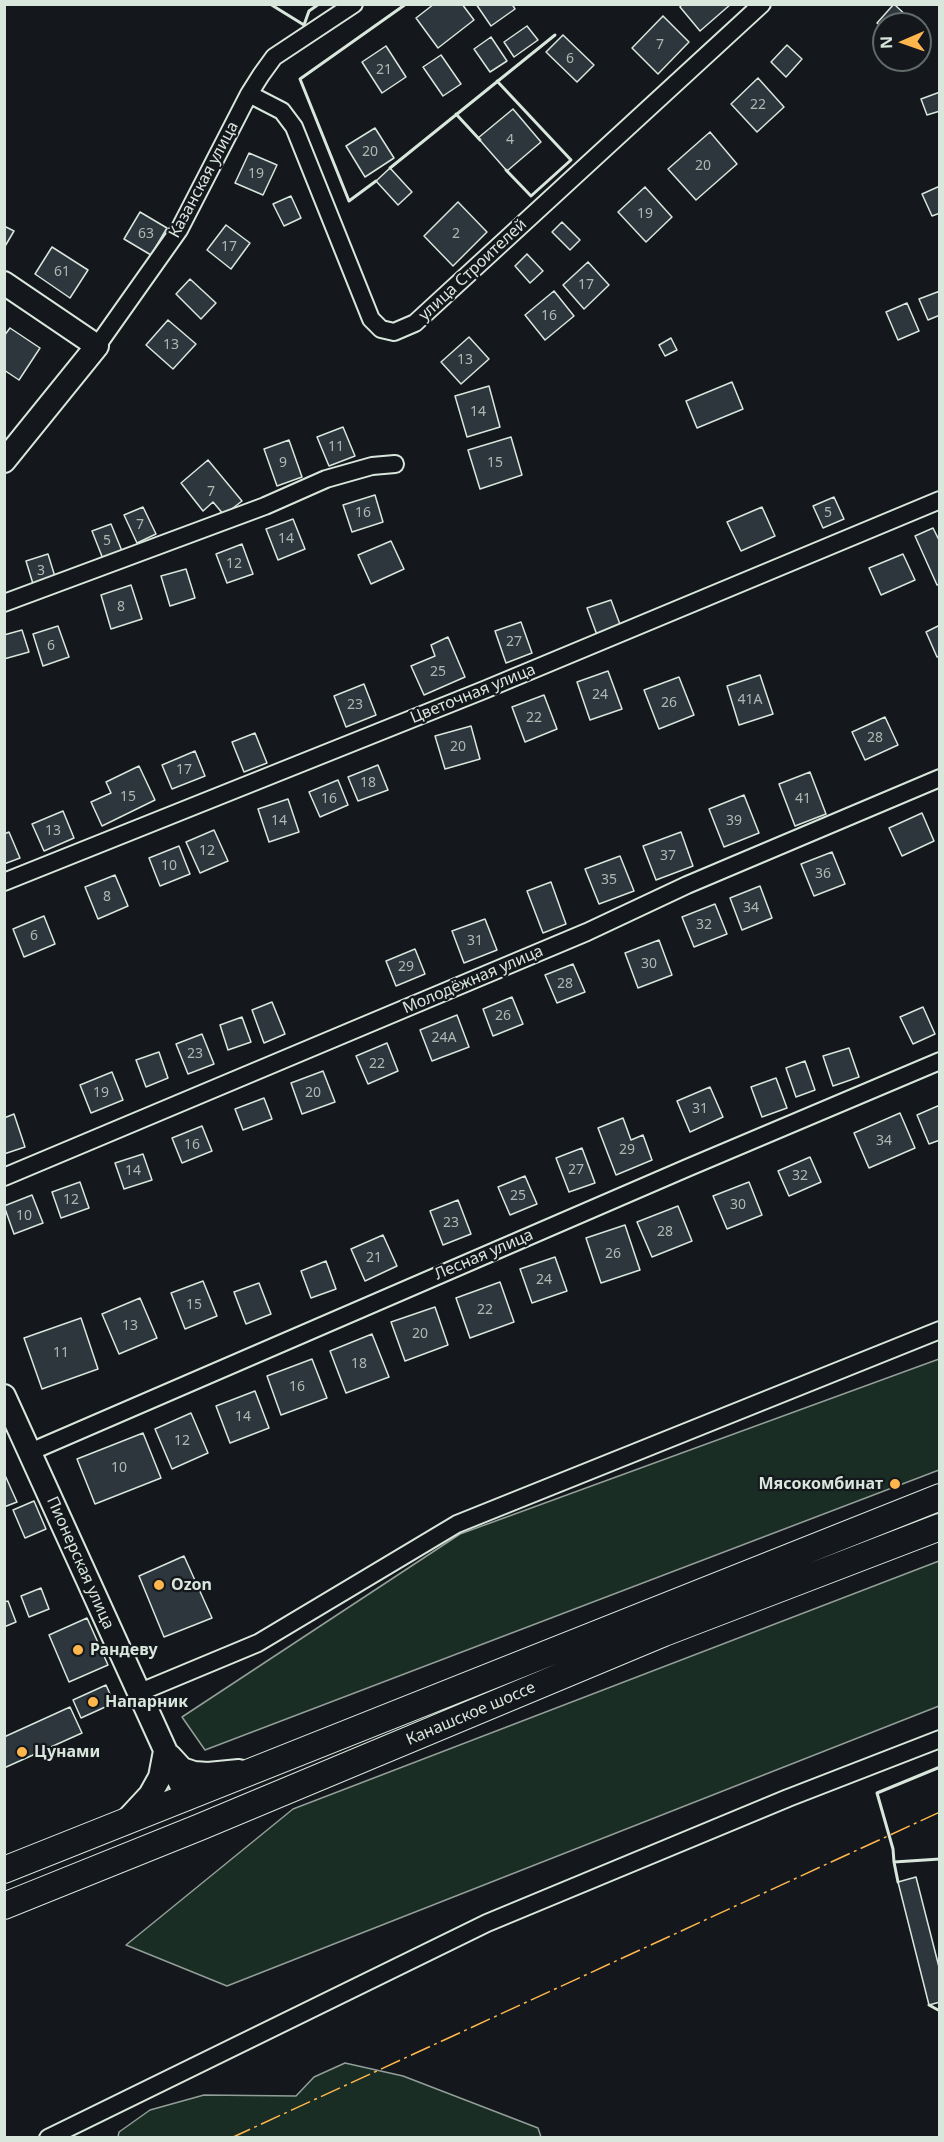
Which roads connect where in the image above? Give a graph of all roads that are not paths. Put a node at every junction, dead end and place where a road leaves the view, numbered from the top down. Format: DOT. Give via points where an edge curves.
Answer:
graph roads {
  1 [pos="354,4"];
  2 [pos="762,4"];
  3 [pos="249,94"];
  4 [pos="4,283"];
  5 [pos="98,346"];
  6 [pos="4,461"];
  7 [pos="395,464"];
  8 [pos="939,500"];
  9 [pos="4,603"];
  10 [pos="939,778"];
  11 [pos="4,882"];
  12 [pos="939,1061"];
  13 [pos="4,1177"];
  14 [pos="939,1330"];
  15 [pos="4,1396"];
  16 [pos="12,1434"];
  17 [pos="30,1452"];
  18 [pos="939,1497"];
  19 [pos="939,1527"];
  20 [pos="138,1693"];
  21 [pos="939,1739"];
  22 [pos="165,1751"];
  23 [pos="262,1768"];
  24 [pos="187,1798"];
  25 [pos="123,1824"];
  26 [pos="200,1827"];
  27 [pos="4,1870"];
  28 [pos="4,1906"];
  29 [pos="48,2138"];
  1 -- 3 [label="street, Казанская улица" via="274,57"];
  2 -- 3 [label="street, улица Строителей" via="415,323 394,332 381,329 371,320 294,126 282,111"];
  3 -- 5 [label="street, Казанская улица" via="179,230"];
  4 -- 5 [label="street"];
  5 -- 6 [label="street, Казанская улица"];
  7 -- 9 [label="street" via="326,479 265,506"];
  8 -- 11 [label="street, Цветочная улица" via="484,690"];
  10 -- 13 [label="street, Молодёжная улица" via="587,932"];
  12 -- 17 [label="street, Лесная улица"];
  14 -- 20 [label="street" via="457,1524 258,1643"];
  15 -- 16 [label="street, Пионерская улица"];
  16 -- 17 [label="street, Пионерская улица"];
  17 -- 20 [label="street, Пионерская улица"];
  18 -- 23 [label="main road, Канашское шоссе"];
  19 -- 26 [label="main road, Канашское шоссе" via="664,1633"];
  20 -- 22 [label="street, Пионерская улица"];
  21 -- 29 [label="street" via="487,1923"];
  22 -- 23 [label="street" via="194,1773"];
  22 -- 24 [label="street, Пионерская улица"];
  22 -- 25 [label="street" via="160,1777 150,1795"];
  23 -- 24 [label="main road, Канашское шоссе"];
  24 -- 25 [label="main road, Канашское шоссе"];
  24 -- 26 [label="main road, Пионерская улица"];
  25 -- 27 [label="main road, Канашское шоссе"];
  26 -- 28 [label="main road, Канашское шоссе"];
}
